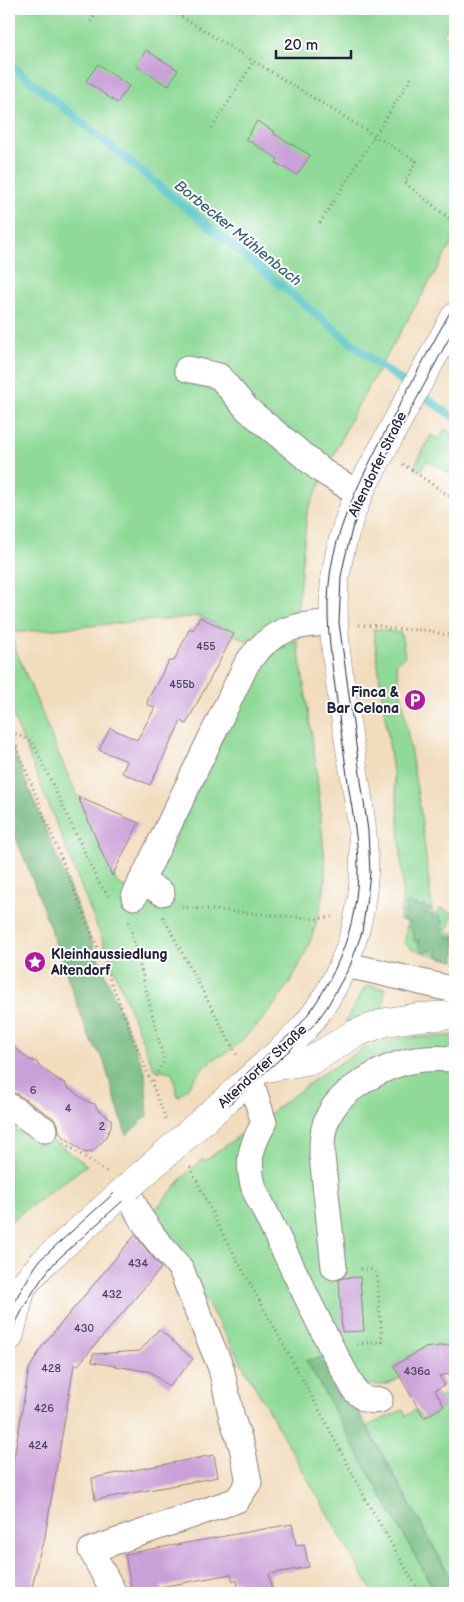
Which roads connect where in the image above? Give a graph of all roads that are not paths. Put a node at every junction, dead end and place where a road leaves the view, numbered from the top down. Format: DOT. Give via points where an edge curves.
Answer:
graph roads {
  1 [pos="455,317"];
  2 [pos="187,369"];
  3 [pos="359,494"];
  4 [pos="333,623"];
  5 [pos="146,895"];
  6 [pos="343,966"];
  7 [pos="455,990"];
  8 [pos="455,1015"];
  9 [pos="455,1059"];
  10 [pos="255,1074"];
  11 [pos="9,1106"];
  12 [pos="45,1130"];
  13 [pos="127,1188"];
  14 [pos="334,1267"];
  15 [pos="13,1290"];
  16 [pos="9,1311"];
  17 [pos="9,1337"];
  18 [pos="380,1400"];
  19 [pos="114,1593"];
  1 -- 3 [label="main road, Altendorfer Straße"];
  2 -- 3 [label="street" via="219,376 247,409 322,471"];
  3 -- 4 [label="main road, Altendorfer Straße" via="338,560"];
  4 -- 5 [label="street" via="289,628 267,640 247,663"];
  4 -- 6 [label="main road, Altendorfer Straße" via="362,832 364,872 359,914"];
  6 -- 7 [label="street"];
  6 -- 10 [label="main road, Altendorfer Straße" via="306,1026"];
  8 -- 10 [label="main road" via="386,1022 354,1034 312,1060"];
  9 -- 14 [label="street" via="408,1061 384,1071 346,1094 328,1116 322,1156"];
  10 -- 13 [label="main road, Altendorfer Straße, bridge"];
  10 -- 18 [label="street" via="264,1122 254,1140 250,1158 253,1184 354,1391 365,1399"];
  11 -- 12 [label="street"];
  13 -- 15 [label="main road, Altendorfer Straße"];
  13 -- 19 [label="street" via="154,1237 181,1269 221,1368 249,1482 236,1500 91,1550"];
  15 -- 16 [label="street"];
  15 -- 17 [label="main road, Altendorfer Straße"];
}
